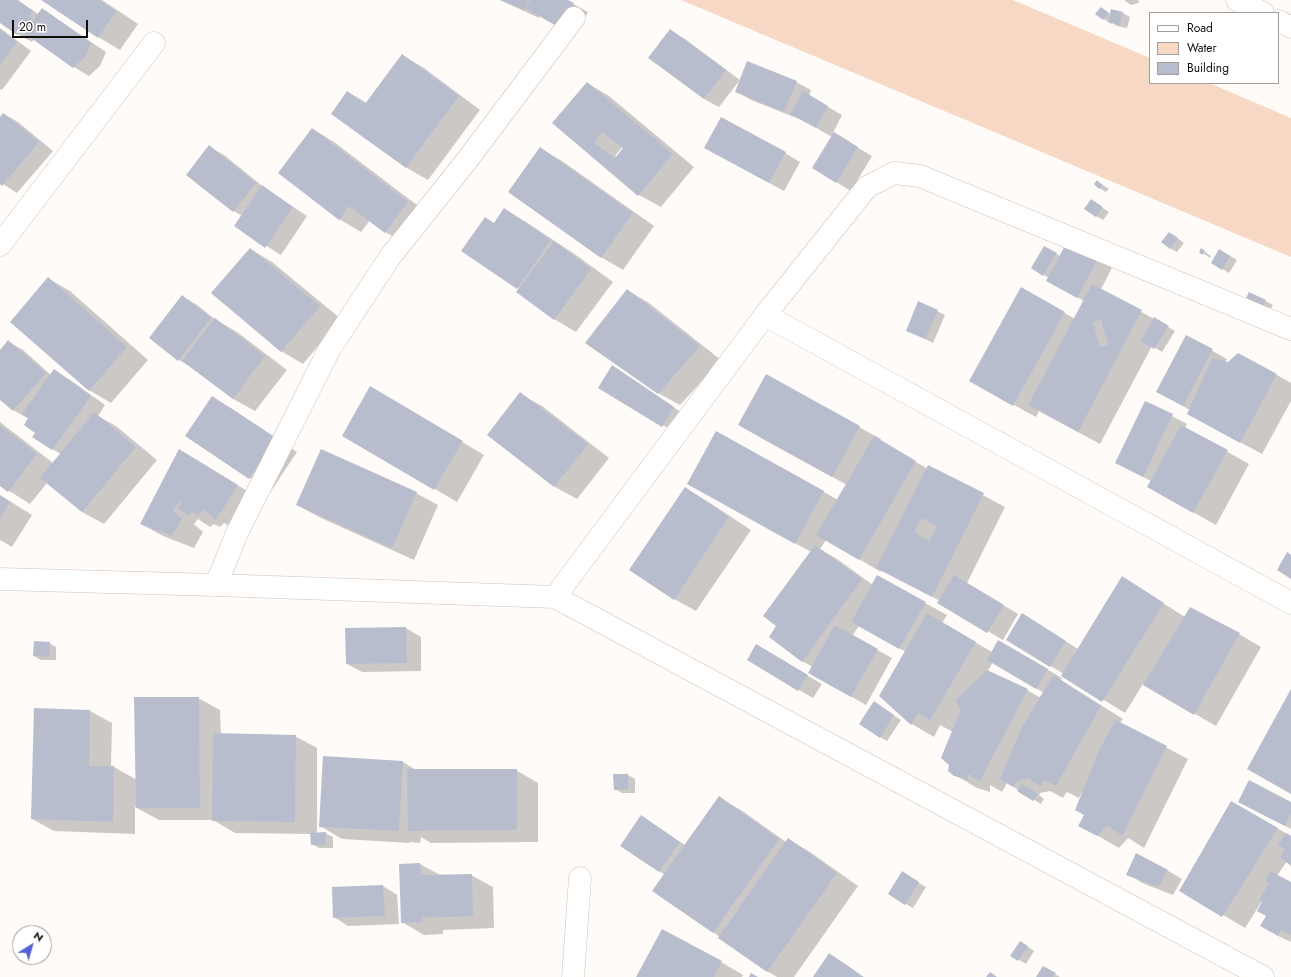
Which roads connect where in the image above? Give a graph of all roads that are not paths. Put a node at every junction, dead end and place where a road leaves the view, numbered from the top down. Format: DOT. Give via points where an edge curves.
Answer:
graph roads {
  1 [pos="1237,0"];
  2 [pos="1261,12"];
  3 [pos="574,18"];
  4 [pos="1279,21"];
  5 [pos="1291,27"];
  6 [pos="154,43"];
  7 [pos="0,245"];
  8 [pos="765,315"];
  9 [pos="1291,328"];
  10 [pos="0,579"];
  11 [pos="216,585"];
  12 [pos="555,597"];
  13 [pos="1291,603"];
  14 [pos="580,878"];
  15 [pos="573,977"];
  16 [pos="1263,977"];
  1 -- 2 [label="street"];
  3 -- 11 [label="street" via="390,257 329,350 237,534"];
  4 -- 5 [label="street"];
  6 -- 7 [label="street"];
  8 -- 9 [label="street" via="867,187 894,173 920,176"];
  8 -- 12 [label="street"];
  8 -- 13 [label="street"];
  10 -- 11 [label="street"];
  11 -- 12 [label="street"];
  12 -- 16 [label="street"];
  14 -- 15 [label="street"];
}
